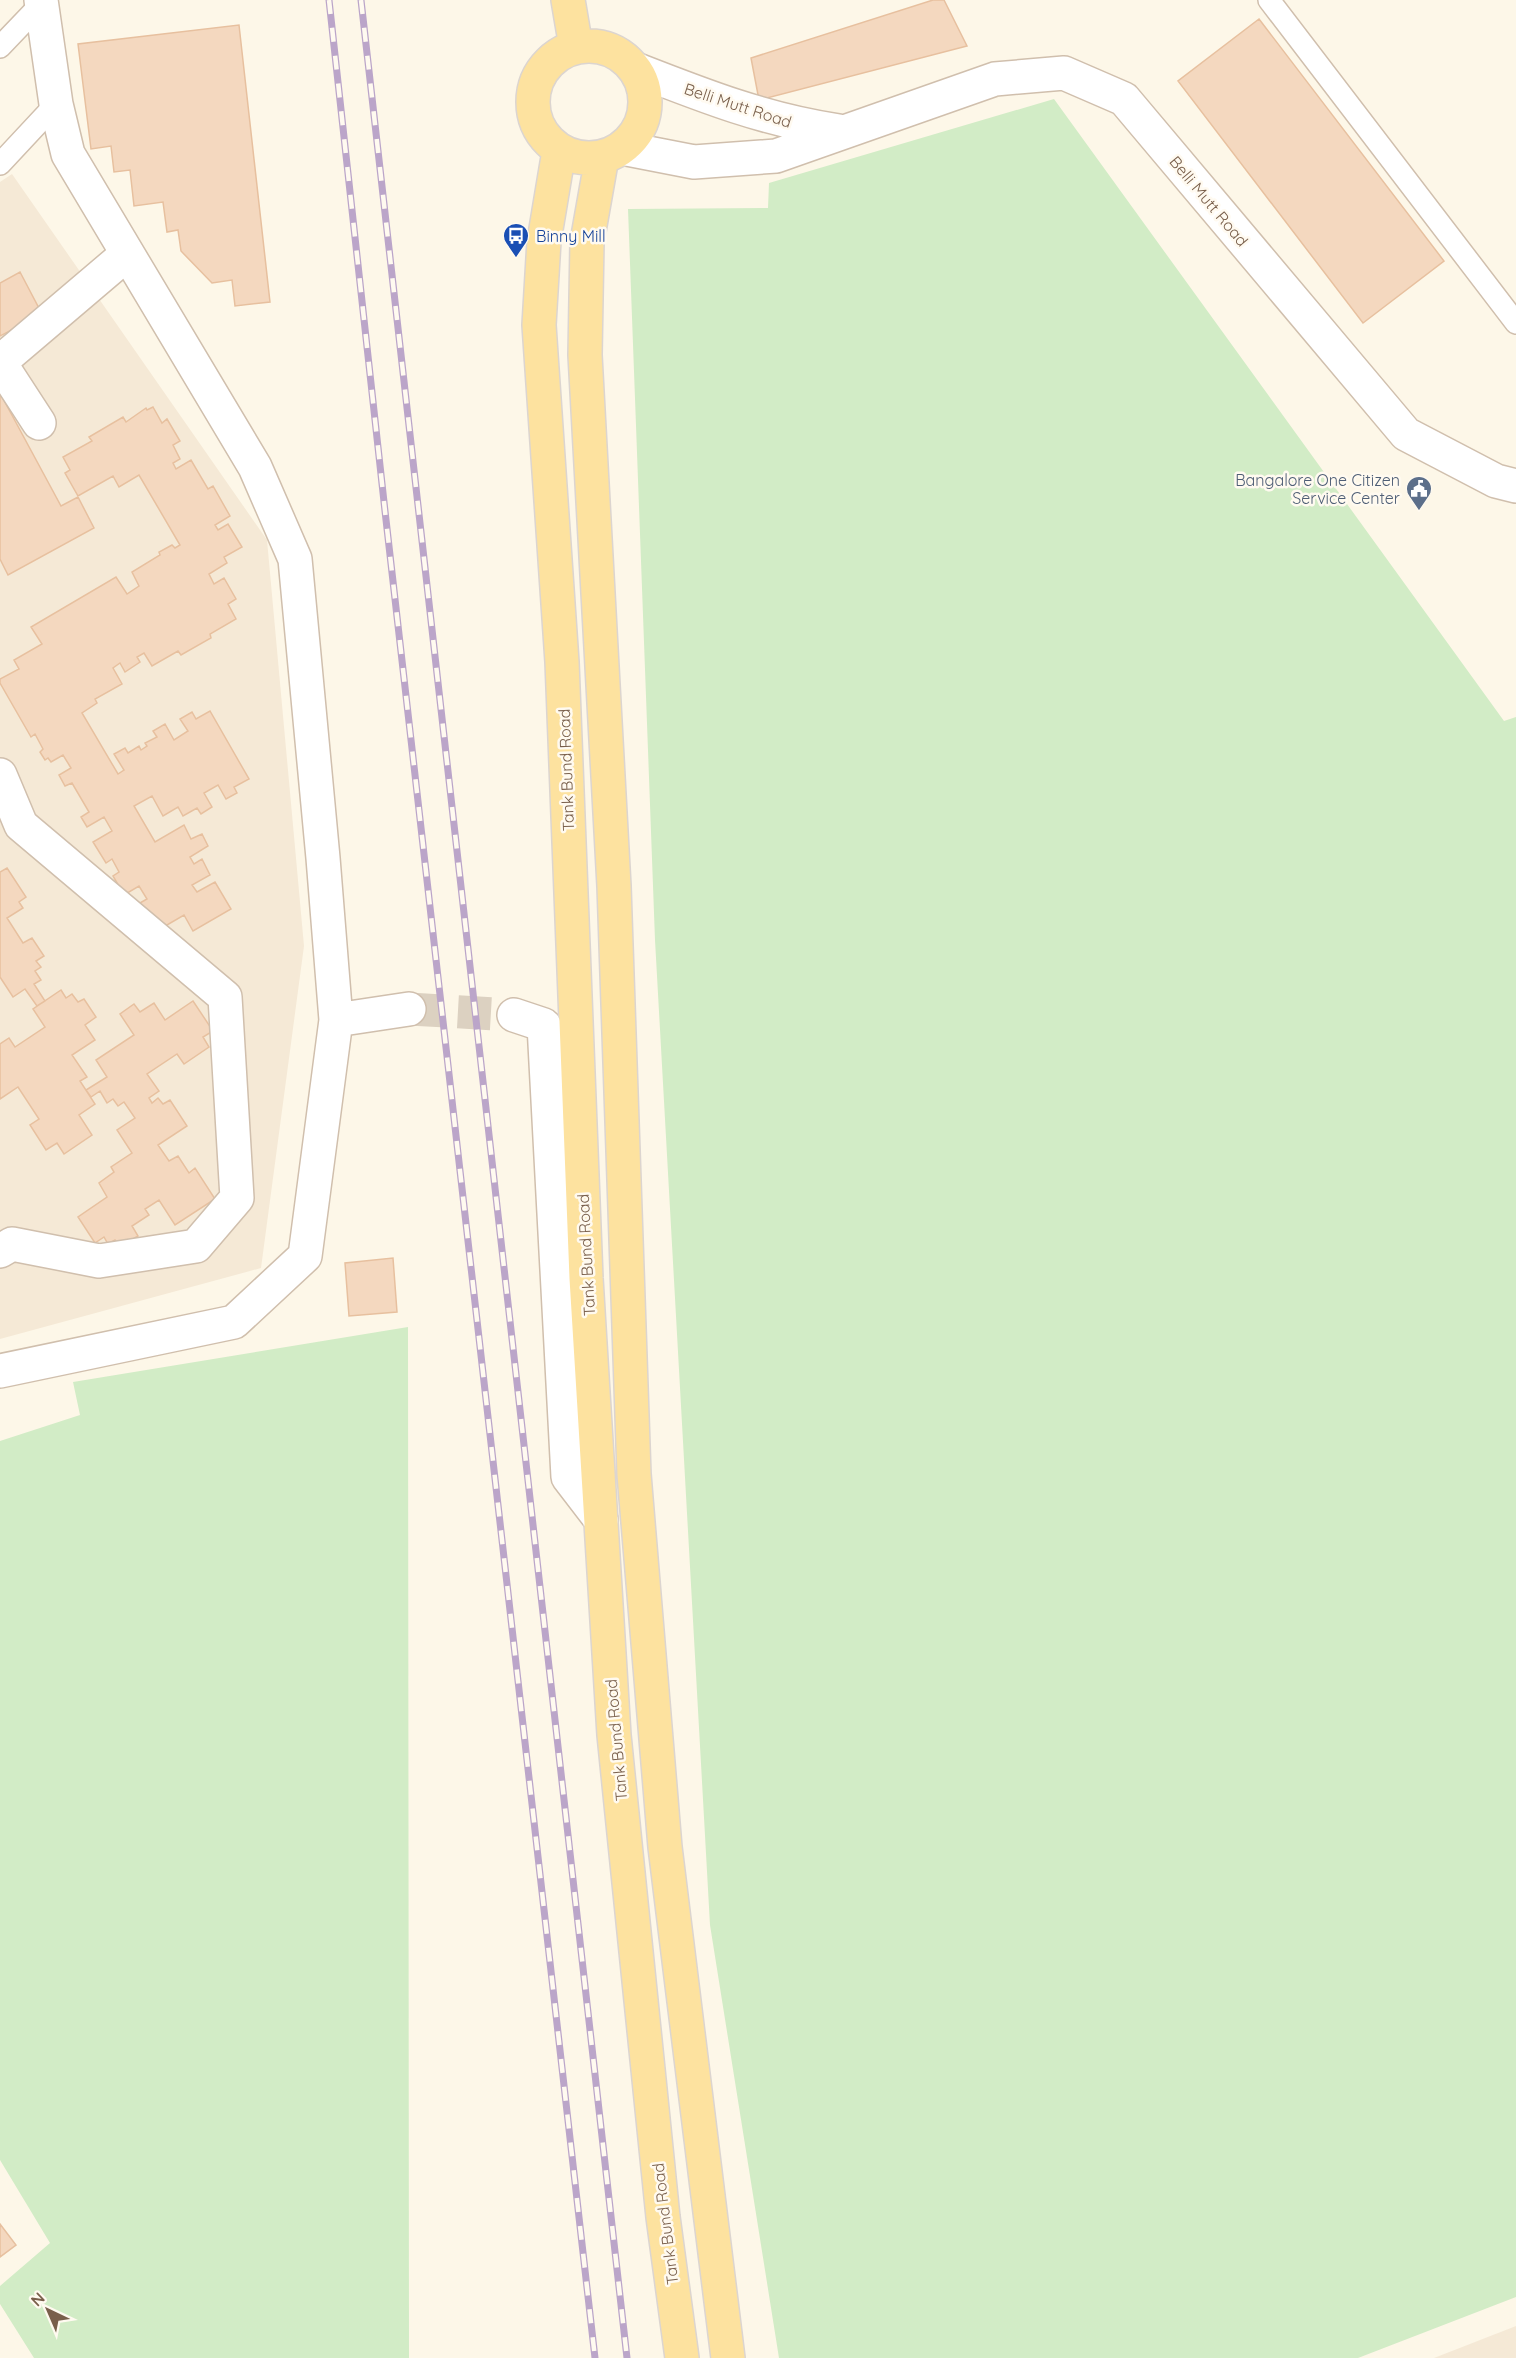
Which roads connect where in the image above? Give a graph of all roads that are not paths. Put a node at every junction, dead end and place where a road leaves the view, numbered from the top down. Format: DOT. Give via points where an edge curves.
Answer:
graph roads {
  1 [pos="568,0"];
  2 [pos="590,0"];
  3 [pos="1269,0"];
  4 [pos="42,2"];
  5 [pos="587,47"];
  6 [pos="0,48"];
  7 [pos="635,69"];
  8 [pos="56,104"];
  9 [pos="844,132"];
  10 [pos="559,151"];
  11 [pos="612,152"];
  12 [pos="0,164"];
  13 [pos="127,254"];
  14 [pos="1516,323"];
  15 [pos="0,362"];
  16 [pos="39,423"];
  17 [pos="1516,486"];
  18 [pos="0,775"];
  19 [pos="409,1009"];
  20 [pos="514,1015"];
  21 [pos="336,1020"];
  22 [pos="0,1251"];
  23 [pos="0,1371"];
  24 [pos="601,1520"];
  25 [pos="682,2358"];
  26 [pos="728,2358"];
  1 -- 5 [label="main road"];
  2 -- 5 [label="main road"];
  3 -- 14 [label="lane"];
  4 -- 6 [label="lane"];
  4 -- 8 [label="street"];
  5 -- 7 [label="main road" via="619,54"];
  5 -- 10 [label="main road" via="556,57 541,73 533,94 534,116 543,136"];
  7 -- 9 [label="street, Belli Mutt Road" via="726,105 797,125"];
  7 -- 11 [label="main road" via="644,89 645,111 638,131"];
  8 -- 12 [label="lane"];
  8 -- 13 [label="street" via="68,154"];
  9 -- 11 [label="street, Belli Mutt Road" via="776,156 753,158 694,162"];
  9 -- 17 [label="street, Belli Mutt Road" via="995,79 1064,73 1124,99 1406,434 1496,481"];
  10 -- 11 [label="main road" via="580,158"];
  10 -- 24 [label="main road, Tank Bund Road" via="544,241 538,325 562,662 586,1278"];
  11 -- 26 [label="main road" via="587,242 585,355 614,886 634,1474 665,1848"];
  13 -- 15 [label="street"];
  13 -- 21 [label="street" via="255,467 295,559"];
  15 -- 16 [label="street"];
  18 -- 22 [label="street" via="21,825 225,997 237,1198 196,1246 99,1261 12,1244"];
  19 -- 21 [label="street"];
  20 -- 24 [label="street" via="544,1025 568,1477"];
  21 -- 23 [label="street" via="305,1256 234,1322"];
  24 -- 25 [label="main road, Tank Bund Road" via="615,1746 663,2217"];
}
